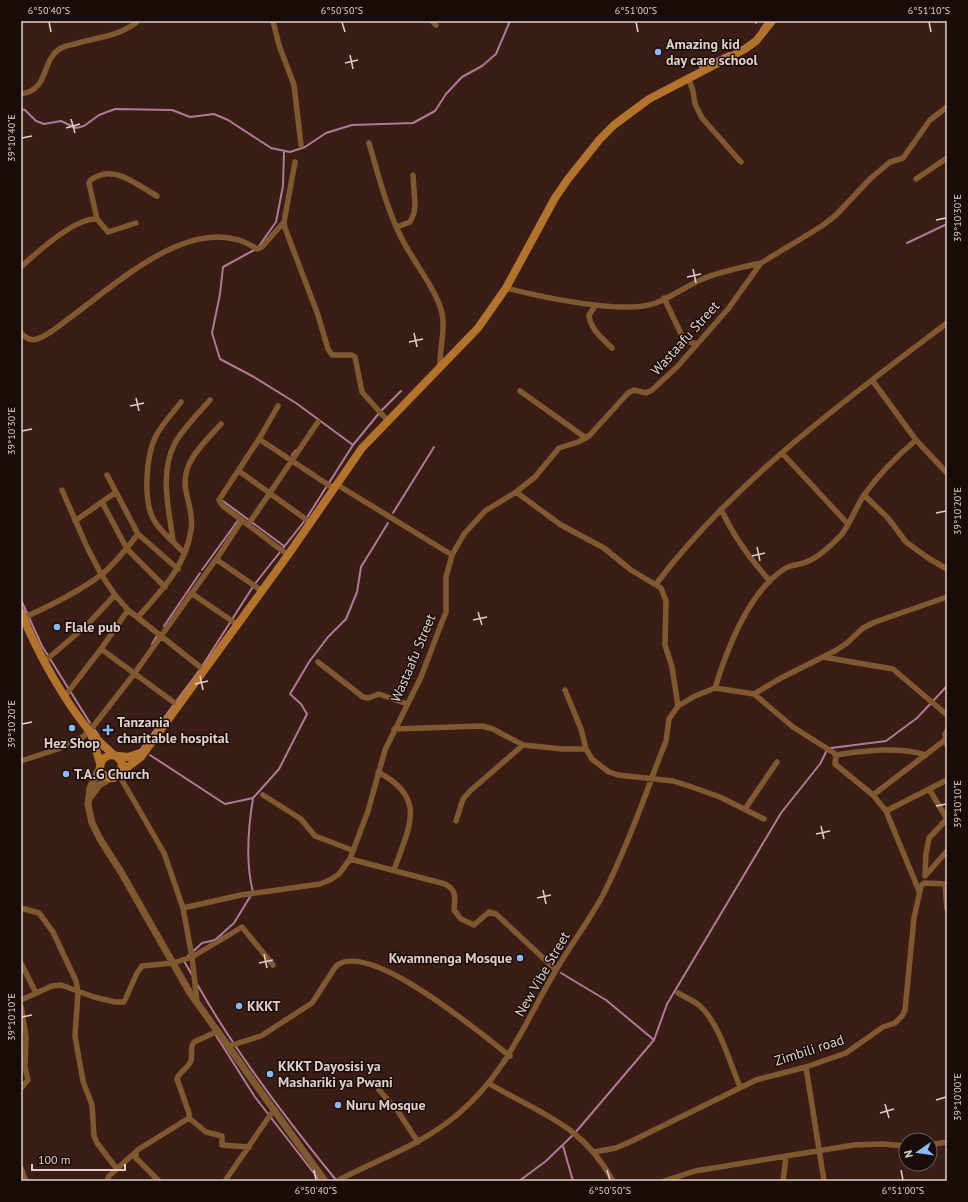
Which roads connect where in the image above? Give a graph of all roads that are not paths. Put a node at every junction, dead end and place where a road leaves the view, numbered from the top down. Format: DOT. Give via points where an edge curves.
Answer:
graph roads {
  1 [pos="138,21"];
  2 [pos="273,21"];
  3 [pos="772,21"];
  4 [pos="688,77"];
  5 [pos="21,94"];
  6 [pos="947,107"];
  7 [pos="369,143"];
  8 [pos="301,146"];
  9 [pos="947,158"];
  10 [pos="294,162"];
  11 [pos="741,162"];
  12 [pos="413,175"];
  13 [pos="916,179"];
  14 [pos="157,196"];
  15 [pos="97,219"];
  16 [pos="284,222"];
  17 [pos="136,224"];
  18 [pos="397,227"];
  19 [pos="761,263"];
  20 [pos="21,267"];
  21 [pos="506,288"];
  22 [pos="664,298"];
  23 [pos="595,306"];
  24 [pos="947,323"];
  25 [pos="21,333"];
  26 [pos="697,344"];
  27 [pos="612,348"];
  28 [pos="440,367"];
  29 [pos="872,380"];
  30 [pos="520,391"];
  31 [pos="210,400"];
  32 [pos="181,402"];
  33 [pos="278,406"];
  34 [pos="387,420"];
  35 [pos="318,422"];
  36 [pos="221,424"];
  37 [pos="586,438"];
  38 [pos="259,439"];
  39 [pos="916,440"];
  40 [pos="782,453"];
  41 [pos="292,460"];
  42 [pos="239,471"];
  43 [pos="947,473"];
  44 [pos="107,475"];
  45 [pos="334,486"];
  46 [pos="62,490"];
  47 [pos="116,492"];
  48 [pos="270,492"];
  49 [pos="516,492"];
  50 [pos="864,495"];
  51 [pos="102,502"];
  52 [pos="721,509"];
  53 [pos="242,520"];
  54 [pos="75,521"];
  55 [pos="311,523"];
  56 [pos="848,524"];
  57 [pos="248,525"];
  58 [pos="138,534"];
  59 [pos="173,541"];
  60 [pos="127,549"];
  61 [pos="184,553"];
  62 [pos="288,555"];
  63 [pos="452,555"];
  64 [pos="216,560"];
  65 [pos="178,569"];
  66 [pos="947,569"];
  67 [pos="101,574"];
  68 [pos="770,581"];
  69 [pos="656,584"];
  70 [pos="165,587"];
  71 [pos="262,591"];
  72 [pos="191,593"];
  73 [pos="115,595"];
  74 [pos="947,597"];
  75 [pos="128,610"];
  76 [pos="22,615"];
  77 [pos="138,617"];
  78 [pos="238,625"];
  79 [pos="161,636"];
  80 [pos="101,649"];
  81 [pos="822,657"];
  82 [pos="45,661"];
  83 [pos="318,662"];
  84 [pos="204,670"];
  85 [pos="134,674"];
  86 [pos="715,688"];
  87 [pos="565,690"];
  88 [pos="754,694"];
  89 [pos="65,696"];
  90 [pos="407,704"];
  91 [pos="179,706"];
  92 [pos="678,706"];
  93 [pos="947,715"];
  94 [pos="394,729"];
  95 [pos="947,731"];
  96 [pos="90,732"];
  97 [pos="946,743"];
  98 [pos="523,746"];
  99 [pos="586,749"];
  100 [pos="143,752"];
  101 [pos="835,755"];
  102 [pos="926,755"];
  103 [pos="116,756"];
  104 [pos="21,761"];
  105 [pos="777,762"];
  106 [pos="100,765"];
  107 [pos="378,772"];
  108 [pos="120,774"];
  109 [pos="111,778"];
  110 [pos="652,778"];
  111 [pos="947,780"];
  112 [pos="929,789"];
  113 [pos="263,795"];
  114 [pos="873,795"];
  115 [pos="88,800"];
  116 [pos="745,809"];
  117 [pos="886,811"];
  118 [pos="764,819"];
  119 [pos="947,819"];
  120 [pos="456,821"];
  121 [pos="352,850"];
  122 [pos="947,851"];
  123 [pos="350,859"];
  124 [pos="394,870"];
  125 [pos="925,875"];
  126 [pos="922,884"];
  127 [pos="946,884"];
  128 [pos="919,891"];
  129 [pos="21,908"];
  130 [pos="183,908"];
  131 [pos="947,909"];
  132 [pos="192,956"];
  133 [pos="21,963"];
  134 [pos="173,964"];
  135 [pos="273,964"];
  136 [pos="556,970"];
  137 [pos="78,992"];
  138 [pos="36,993"];
  139 [pos="678,993"];
  140 [pos="21,1000"];
  141 [pos="197,1002"];
  142 [pos="21,1006"];
  143 [pos="218,1031"];
  144 [pos="228,1046"];
  145 [pos="510,1056"];
  146 [pos="806,1067"];
  147 [pos="490,1084"];
  148 [pos="740,1087"];
  149 [pos="21,1088"];
  150 [pos="379,1090"];
  151 [pos="273,1111"];
  152 [pos="189,1118"];
  153 [pos="418,1142"];
  154 [pos="898,1145"];
  155 [pos="249,1147"];
  156 [pos="820,1151"];
  157 [pos="594,1152"];
  158 [pos="136,1154"];
  159 [pos="786,1156"];
  160 [pos="21,1168"];
  161 [pos="117,1169"];
  162 [pos="26,1181"];
  163 [pos="108,1181"];
  164 [pos="159,1181"];
  165 [pos="226,1181"];
  166 [pos="325,1181"];
  167 [pos="336,1181"];
  168 [pos="613,1181"];
  169 [pos="664,1181"];
  170 [pos="783,1181"];
  171 [pos="824,1181"];
  1 -- 5 [label="street" via="122,32 58,50 38,86 29,93"];
  2 -- 8 [label="street" via="294,85"];
  3 -- 4 [label="main road" via="756,41 745,49"];
  4 -- 11 [label="street" via="695,104 702,118"];
  4 -- 21 [label="main road" via="649,100 614,125 600,139 555,198"];
  6 -- 19 [label="street, Wastaafu Street" via="930,120 903,158 890,162 870,179 836,215"];
  7 -- 18 [label="street"];
  9 -- 13 [label="street"];
  10 -- 16 [label="street"];
  12 -- 18 [label="street" via="414,213 410,222"];
  14 -- 15 [label="street" via="115,174 101,175 88,183"];
  15 -- 17 [label="street" via="108,232"];
  15 -- 20 [label="street" via="92,218 76,225"];
  16 -- 25 [label="street" via="262,247 257,249 232,238 203,240 168,250 148,260 47,334 32,340"];
  16 -- 34 [label="street" via="330,353 335,356 355,357 362,392"];
  18 -- 28 [label="street" via="442,310 444,329"];
  19 -- 22 [label="street" via="722,272"];
  19 -- 26 [label="street, Wastaafu Street" via="728,309"];
  21 -- 23 [label="street" via="540,297"];
  21 -- 28 [label="main road" via="478,328"];
  22 -- 23 [label="street" via="656,303"];
  22 -- 26 [label="street" via="683,338"];
  23 -- 27 [label="street" via="589,315 590,322"];
  24 -- 29 [label="street"];
  26 -- 37 [label="street, Wastaafu Street" via="652,390 646,393 634,390 628,393"];
  28 -- 34 [label="main road"];
  29 -- 39 [label="street"];
  29 -- 40 [label="street"];
  30 -- 37 [label="street"];
  31 -- 59 [label="street" via="187,425 170,453 166,480"];
  32 -- 59 [label="street" via="157,435 150,451 147,474 151,513 155,522"];
  33 -- 38 [label="street"];
  34 -- 45 [label="main road"];
  35 -- 41 [label="street"];
  36 -- 61 [label="street" via="189,463 185,477 192,520"];
  37 -- 49 [label="street, Wastaafu Street" via="559,448 535,477"];
  38 -- 41 [label="street"];
  38 -- 42 [label="street"];
  39 -- 43 [label="street"];
  39 -- 50 [label="street" via="891,462"];
  40 -- 52 [label="street"];
  40 -- 56 [label="street"];
  41 -- 45 [label="street"];
  41 -- 48 [label="street"];
  42 -- 48 [label="street"];
  42 -- 53 [label="street" via="219,500 220,504"];
  44 -- 47 [label="street"];
  45 -- 55 [label="main road"];
  45 -- 63 [label="street"];
  46 -- 54 [label="street"];
  47 -- 51 [label="street"];
  47 -- 58 [label="street"];
  48 -- 55 [label="street"];
  48 -- 57 [label="street"];
  49 -- 63 [label="street, Wastaafu Street" via="485,511 464,534"];
  49 -- 69 [label="street" via="561,525 604,548 631,570"];
  50 -- 56 [label="street"];
  50 -- 66 [label="street" via="888,518 906,542"];
  51 -- 54 [label="street"];
  51 -- 60 [label="street"];
  52 -- 68 [label="street" via="742,547"];
  52 -- 69 [label="street" via="679,554"];
  53 -- 57 [label="street"];
  53 -- 64 [label="street"];
  54 -- 67 [label="street"];
  55 -- 62 [label="main road"];
  56 -- 68 [label="street" via="842,534 809,562 787,567"];
  57 -- 62 [label="street"];
  58 -- 60 [label="street"];
  58 -- 65 [label="street"];
  59 -- 61 [label="street"];
  60 -- 67 [label="street"];
  60 -- 70 [label="street"];
  61 -- 65 [label="street"];
  62 -- 71 [label="main road"];
  63 -- 90 [label="street, Wastaafu Street" via="446,577 446,612"];
  64 -- 71 [label="street"];
  64 -- 72 [label="street"];
  65 -- 70 [label="street"];
  67 -- 73 [label="street"];
  67 -- 76 [label="street" via="54,603"];
  68 -- 86 [label="street" via="738,626"];
  69 -- 92 [label="street" via="661,588 666,602 665,646 672,667"];
  70 -- 77 [label="street"];
  71 -- 78 [label="main road"];
  72 -- 78 [label="street"];
  72 -- 79 [label="street"];
  73 -- 75 [label="street"];
  73 -- 82 [label="street" via="87,625"];
  74 -- 81 [label="street" via="875,622 863,628 847,643"];
  75 -- 77 [label="street"];
  75 -- 80 [label="street"];
  76 -- 82 [label="main road"];
  77 -- 79 [label="street"];
  78 -- 84 [label="main road"];
  79 -- 84 [label="street"];
  79 -- 85 [label="street"];
  80 -- 85 [label="street"];
  80 -- 89 [label="street"];
  81 -- 88 [label="street"];
  81 -- 93 [label="street" via="893,669"];
  82 -- 89 [label="main road"];
  83 -- 90 [label="street" via="363,697 379,694"];
  84 -- 91 [label="main road"];
  85 -- 91 [label="street"];
  85 -- 96 [label="street"];
  86 -- 88 [label="street"];
  86 -- 92 [label="street"];
  87 -- 99 [label="street"];
  88 -- 101 [label="street" via="793,727"];
  89 -- 96 [label="main road"];
  90 -- 94 [label="street, Wastaafu Street"];
  91 -- 100 [label="main road"];
  92 -- 110 [label="street, New Vibe Street" via="669,719 663,752"];
  94 -- 98 [label="street" via="482,726 493,729"];
  94 -- 107 [label="street, Wastaafu Street"];
  95 -- 97 [label="street"];
  96 -- 103 [label="main road"];
  96 -- 104 [label="street" via="58,749"];
  96 -- 106 [label="main road"];
  97 -- 102 [label="street"];
  98 -- 99 [label="street"];
  98 -- 120 [label="street" via="466,795"];
  99 -- 110 [label="street" via="592,759 618,776"];
  100 -- 103 [label="main road" via="133,756"];
  100 -- 108 [label="main road" via="138,761"];
  101 -- 102 [label="street" via="884,750"];
  101 -- 114 [label="street" via="834,764"];
  102 -- 114 [label="street"];
  103 -- 106 [label="main road" via="107,756"];
  103 -- 108 [label="main road" via="122,762"];
  105 -- 116 [label="street"];
  106 -- 109 [label="main road" via="103,774"];
  106 -- 115 [label="street" via="93,778"];
  107 -- 121 [label="street, Wastaafu Street" via="368,811"];
  107 -- 124 [label="street" via="393,780 406,796 412,810 409,829"];
  108 -- 109 [label="main road"];
  108 -- 130 [label="street" via="164,853"];
  109 -- 115 [label="street" via="99,786"];
  110 -- 116 [label="street" via="696,788"];
  110 -- 136 [label="street, New Vibe Street" via="603,893"];
  111 -- 112 [label="street"];
  112 -- 117 [label="street"];
  112 -- 119 [label="street"];
  113 -- 121 [label="street" via="301,820 315,836"];
  114 -- 117 [label="street"];
  115 -- 134 [label="street" via="90,815 100,839"];
  116 -- 118 [label="street"];
  117 -- 128 [label="street"];
  119 -- 125 [label="street" via="929,838"];
  121 -- 123 [label="street, Wastaafu Street"];
  122 -- 125 [label="street"];
  123 -- 124 [label="street"];
  123 -- 130 [label="street, Wastaafu Street" via="339,874 320,884 240,895"];
  124 -- 136 [label="street" via="452,887 455,896 454,910 461,919 472,924 476,924 489,912 496,914"];
  125 -- 126 [label="street, Zimbili road"];
  126 -- 127 [label="street"];
  126 -- 128 [label="street, Zimbili road"];
  127 -- 131 [label="street"];
  128 -- 146 [label="street, Zimbili road" via="905,1010 902,1016 846,1053"];
  129 -- 137 [label="street" via="39,913 55,935 76,981"];
  130 -- 132 [label="street"];
  132 -- 134 [label="street"];
  132 -- 135 [label="street" via="242,927"];
  132 -- 141 [label="street"];
  133 -- 138 [label="street"];
  134 -- 137 [label="street" via="142,966 124,1002"];
  134 -- 141 [label="street"];
  136 -- 145 [label="street, New Vibe Street"];
  137 -- 138 [label="street" via="61,985"];
  137 -- 161 [label="street" via="75,1036 83,1081 92,1105 94,1136"];
  138 -- 140 [label="street"];
  139 -- 148 [label="street" via="700,1006 710,1018"];
  141 -- 143 [label="street"];
  142 -- 149 [label="street" via="26,1036 25,1067 28,1080"];
  143 -- 144 [label="street"];
  143 -- 152 [label="street" via="194,1042 191,1060 179,1074"];
  144 -- 145 [label="street" via="261,1036 312,1003 336,966 341,961 348,961 383,969 402,978"];
  144 -- 151 [label="street"];
  145 -- 147 [label="street, New Vibe Street"];
  146 -- 148 [label="street, Zimbili road"];
  146 -- 156 [label="street"];
  147 -- 153 [label="street, New Vibe Street" via="458,1115"];
  147 -- 157 [label="street" via="558,1120"];
  148 -- 157 [label="street, Zimbili road" via="632,1141 616,1148"];
  150 -- 153 [label="street" via="397,1110"];
  151 -- 155 [label="street"];
  151 -- 166 [label="street"];
  152 -- 155 [label="street" via="206,1132 222,1136 222,1145"];
  152 -- 158 [label="street" via="163,1132"];
  153 -- 167 [label="street, New Vibe Street"];
  154 -- 156 [label="street" via="854,1145"];
  155 -- 165 [label="street"];
  156 -- 159 [label="street"];
  156 -- 171 [label="street"];
  157 -- 168 [label="street"];
  158 -- 161 [label="street"];
  158 -- 164 [label="street" via="136,1158"];
  159 -- 169 [label="street" via="695,1171"];
  159 -- 170 [label="street"];
  160 -- 162 [label="street"];
  161 -- 163 [label="street" via="109,1176"];
}
